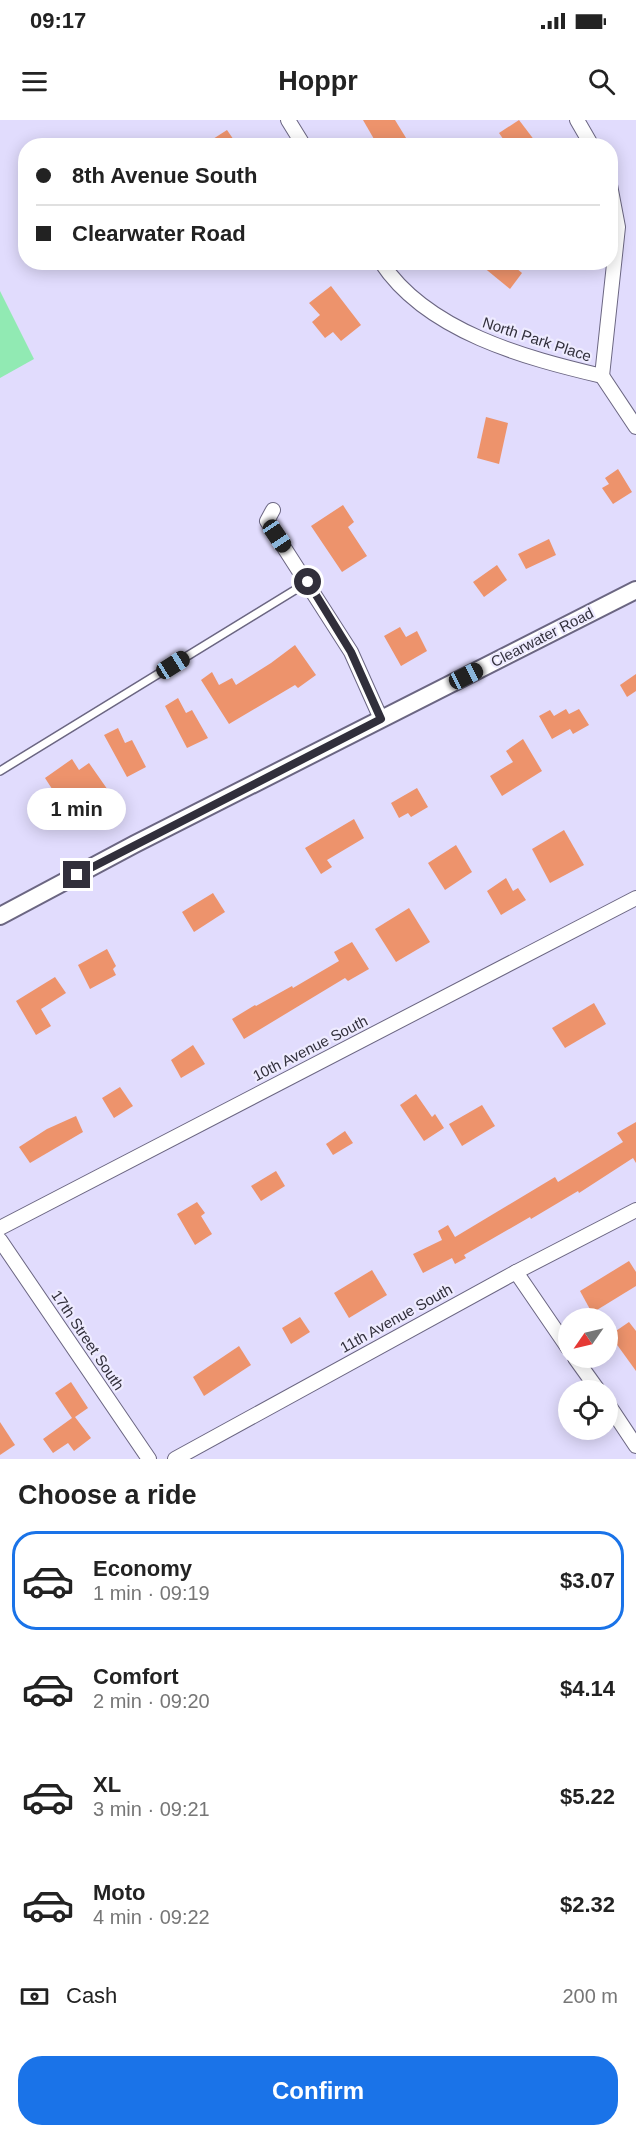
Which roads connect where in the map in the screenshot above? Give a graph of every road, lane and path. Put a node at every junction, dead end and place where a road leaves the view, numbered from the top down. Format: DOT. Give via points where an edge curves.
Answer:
graph roads {
  1 [pos="288,120"];
  2 [pos="577,120"];
  3 [pos="299,138"];
  4 [pos="587,138"];
  5 [pos="388,270"];
  6 [pos="613,270"];
  7 [pos="602,376"];
  8 [pos="636,427"];
  9 [pos="273,510"];
  10 [pos="308,582"];
  11 [pos="636,590"];
  12 [pos="381,719"];
  13 [pos="0,771"];
  14 [pos="636,898"];
  15 [pos="0,916"];
  16 [pos="636,1210"];
  17 [pos="0,1228"];
  18 [pos="0,1240"];
  19 [pos="516,1272"];
  20 [pos="558,1333"];
  21 [pos="618,1419"];
  22 [pos="636,1446"];
  23 [pos="149,1459"];
  24 [pos="175,1459"];
  1 -- 3 [label="street"];
  2 -- 4 [label="street"];
  5 -- 7 [label="street, North Park Place" via="407,293 465,332 498,347"];
  6 -- 7 [label="street"];
  7 -- 8 [label="street"];
  9 -- 10 [label="street" via="267,521"];
  10 -- 12 [label="street" via="351,652"];
  10 -- 13 [label="lane"];
  11 -- 12 [label="street, Clearwater Road"];
  12 -- 15 [label="street, Clearwater Road"];
  14 -- 17 [label="street, 10th Avenue South"];
  16 -- 19 [label="street, 11th Avenue South"];
  18 -- 23 [label="street, 17th Street South"];
  19 -- 20 [label="street"];
  19 -- 24 [label="street, 11th Avenue South"];
  21 -- 22 [label="street"];
}
